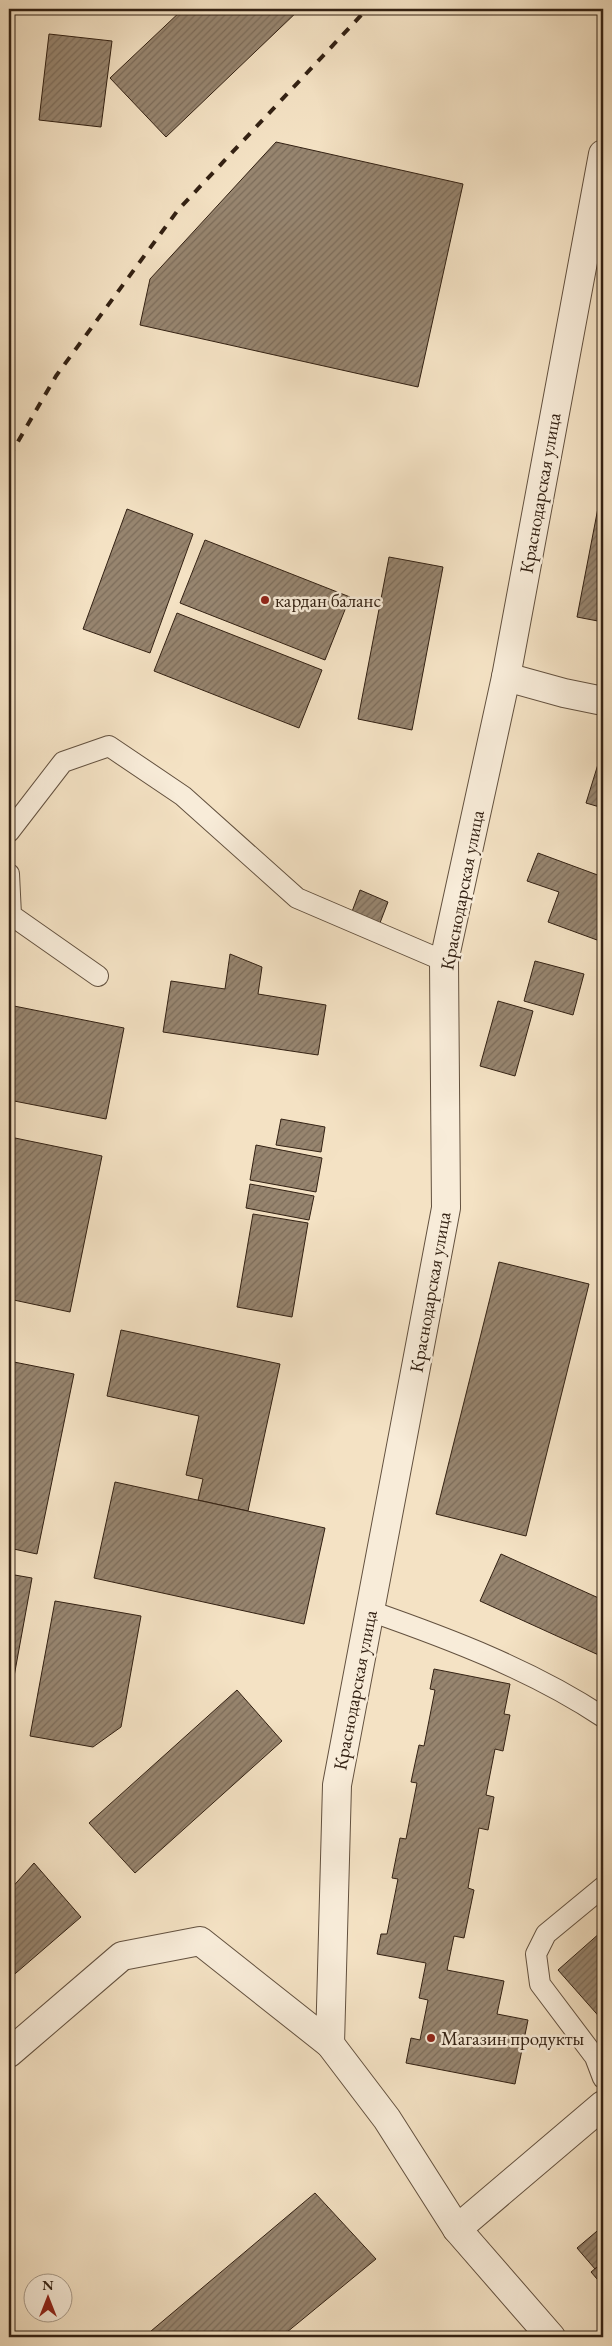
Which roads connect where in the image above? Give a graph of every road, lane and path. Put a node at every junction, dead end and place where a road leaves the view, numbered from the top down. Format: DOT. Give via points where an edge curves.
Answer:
graph roads {
  1 [pos="603,154"];
  2 [pos="506,677"];
  3 [pos="603,701"];
  4 [pos="9,832"];
  5 [pos="9,874"];
  6 [pos="444,961"];
  7 [pos="98,976"];
  8 [pos="370,1611"];
  9 [pos="603,1717"];
  10 [pos="603,1887"];
  11 [pos="330,2044"];
  12 [pos="9,2053"];
  13 [pos="603,2078"];
  14 [pos="603,2105"];
  15 [pos="457,2229"];
  16 [pos="551,2337"];
  1 -- 2 [label="street, Краснодарская улица"];
  2 -- 3 [label="street"];
  2 -- 6 [label="street, Краснодарская улица"];
  4 -- 6 [label="lane" via="63,762 110,746 183,796 297,898"];
  5 -- 7 [label="lane" via="10,915"];
  6 -- 8 [label="street, Краснодарская улица" via="446,1208"];
  8 -- 9 [label="lane" via="447,1638 571,1696"];
  8 -- 11 [label="street, Краснодарская улица" via="337,1786"];
  10 -- 13 [label="lane" via="546,1934 536,1954 540,1984 595,2057"];
  11 -- 12 [label="street" via="200,1941 122,1956"];
  11 -- 15 [label="street" via="387,2119"];
  14 -- 15 [label="street"];
  15 -- 16 [label="street"];
}
